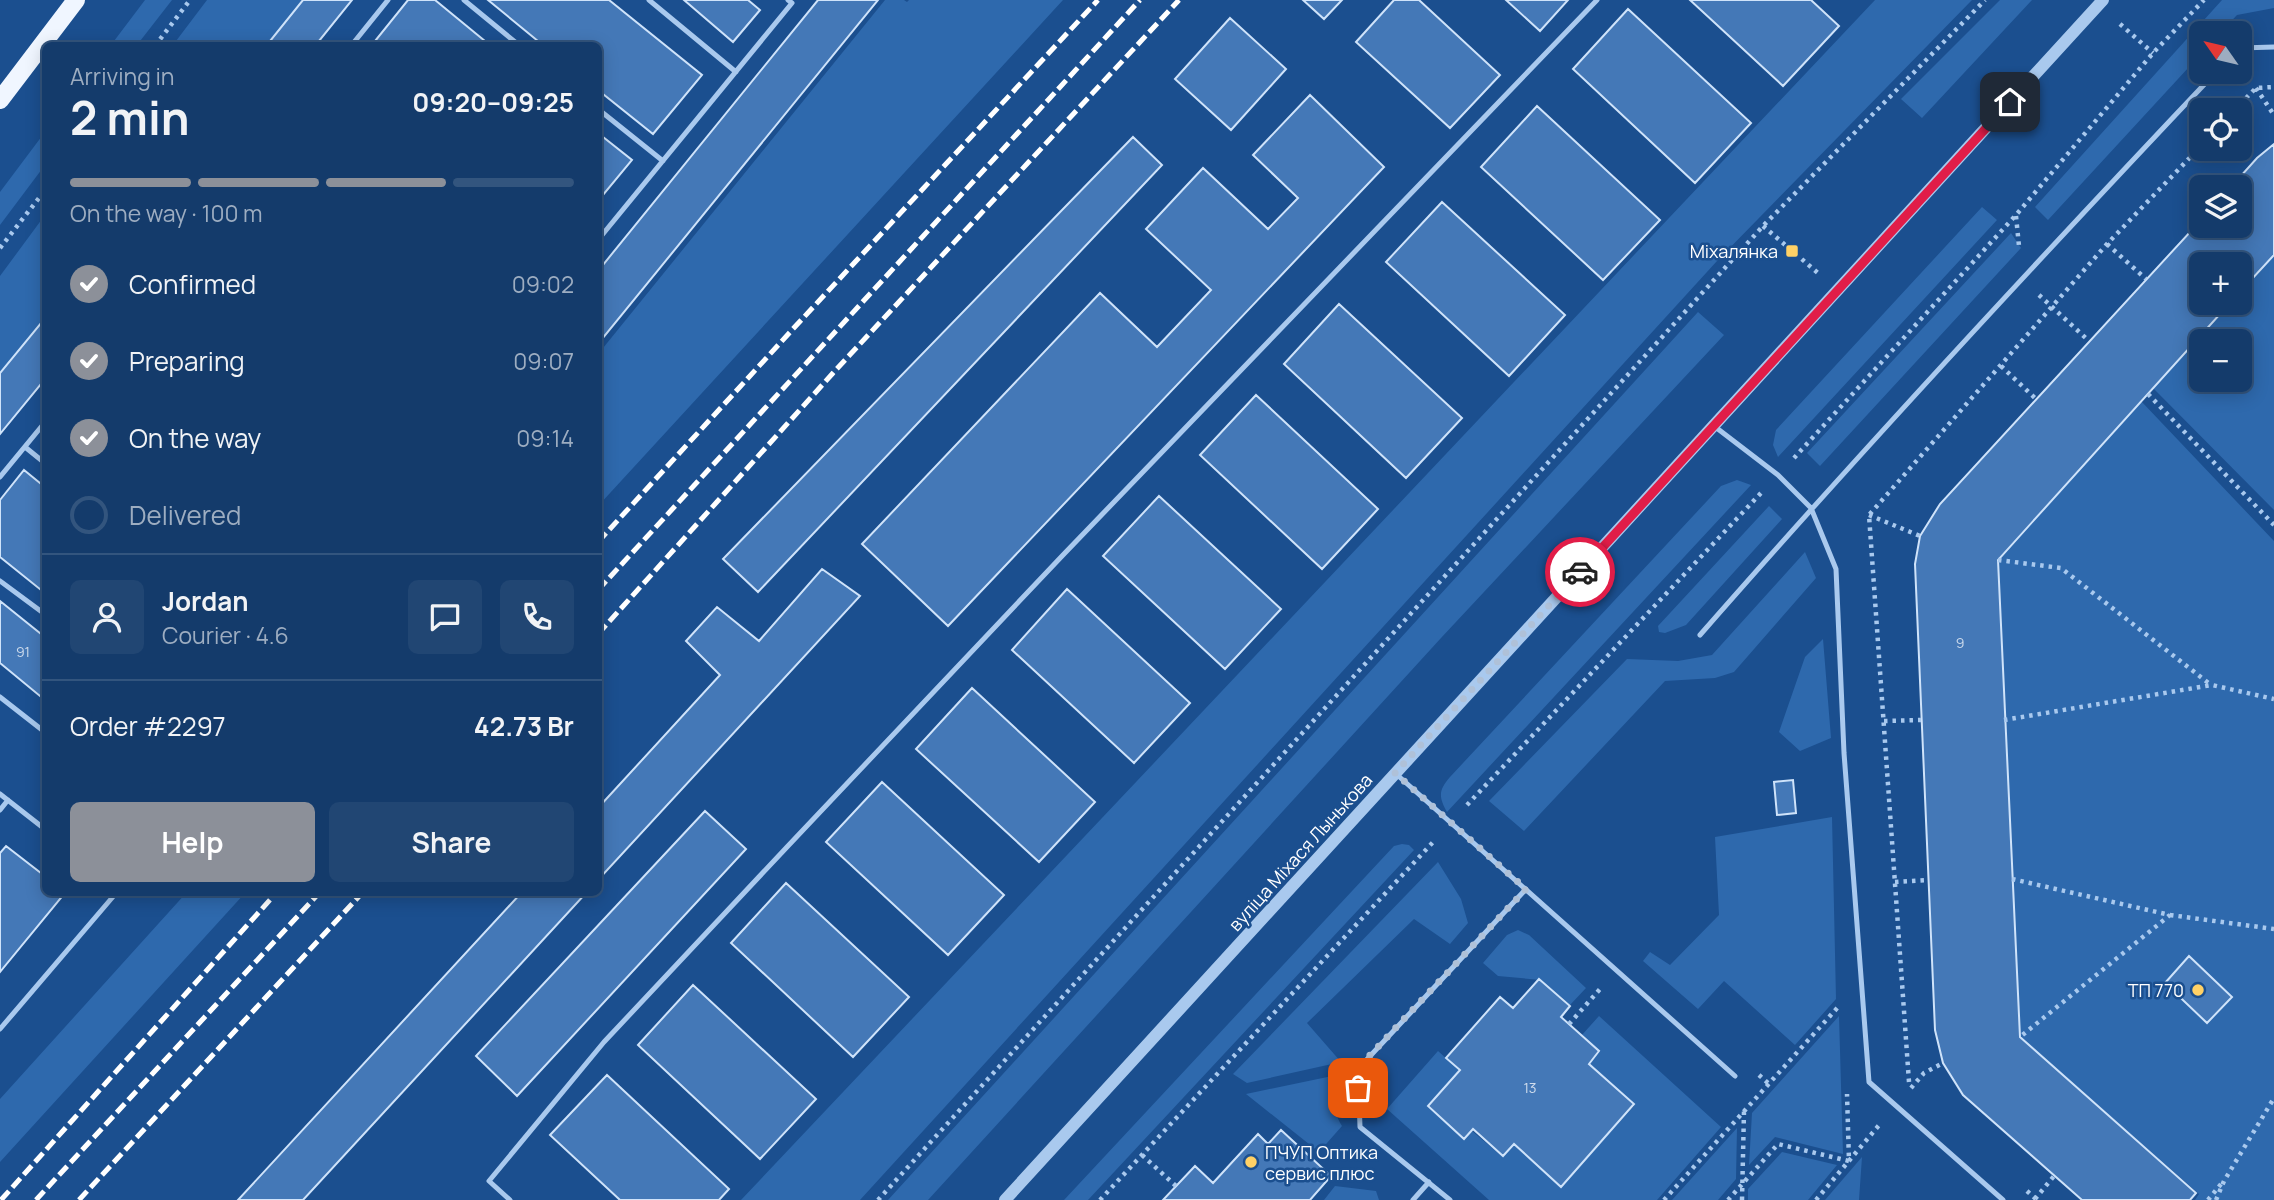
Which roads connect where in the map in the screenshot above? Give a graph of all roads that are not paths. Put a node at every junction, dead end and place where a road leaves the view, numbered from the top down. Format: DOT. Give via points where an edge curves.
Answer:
graph roads {
  1 [pos="76,0"];
  2 [pos="388,0"];
  3 [pos="464,0"];
  4 [pos="649,0"];
  5 [pos="1597,0"];
  6 [pos="792,1"];
  7 [pos="2101,2"];
  8 [pos="44,42"];
  9 [pos="354,42"];
  10 [pos="515,42"];
  11 [pos="42,45"];
  12 [pos="2274,47"];
  13 [pos="2252,48"];
  14 [pos="736,72"];
  15 [pos="2205,84"];
  16 [pos="0,100"];
  17 [pos="602,112"];
  18 [pos="663,161"];
  19 [pos="602,235"];
  20 [pos="42,426"];
  21 [pos="1714,426"];
  22 [pos="25,447"];
  23 [pos="42,461"];
  24 [pos="0,477"];
  25 [pos="1811,508"];
  26 [pos="0,580"];
  27 [pos="42,612"];
  28 [pos="1700,635"];
  29 [pos="0,697"];
  30 [pos="42,730"];
  31 [pos="1395,773"];
  32 [pos="0,794"];
  33 [pos="8,800"];
  34 [pos="0,810"];
  35 [pos="42,827"];
  36 [pos="1526,889"];
  37 [pos="114,896"];
  38 [pos="0,1029"];
  39 [pos="1735,1076"];
  40 [pos="1429,1182"];
  41 [pos="510,1200"];
  42 [pos="1005,1200"];
  43 [pos="1413,1200"];
  44 [pos="1450,1200"];
  45 [pos="2003,1200"];
  1 -- 8 [label="main road"];
  2 -- 9 [label="lane"];
  3 -- 10 [label="lane"];
  4 -- 14 [label="lane"];
  5 -- 41 [label="lane" via="926,699 604,1042 489,1181"];
  6 -- 14 [label="lane"];
  7 -- 21 [label="street, вуліца Міхася Лынькова"];
  11 -- 16 [label="main road"];
  12 -- 13 [label="lane"];
  14 -- 18 [label="lane"];
  15 -- 25 [label="lane"];
  17 -- 18 [label="lane"];
  18 -- 19 [label="lane"];
  20 -- 22 [label="lane"];
  21 -- 25 [label="lane" via="1778,475"];
  21 -- 31 [label="street, вуліца Міхася Лынькова"];
  22 -- 23 [label="lane"];
  22 -- 24 [label="lane"];
  25 -- 28 [label="lane"];
  25 -- 45 [label="lane" via="1836,569 1844,753 1869,1082"];
  26 -- 27 [label="lane"];
  29 -- 30 [label="lane"];
  31 -- 36 [label="lane"];
  31 -- 42 [label="street, вуліца Міхася Лынькова"];
  32 -- 33 [label="lane"];
  33 -- 34 [label="lane"];
  33 -- 35 [label="lane"];
  36 -- 39 [label="lane"];
  36 -- 40 [label="lane" via="1357,1069 1360,1127"];
  37 -- 38 [label="lane"];
  40 -- 43 [label="lane"];
  40 -- 44 [label="lane"];
}
